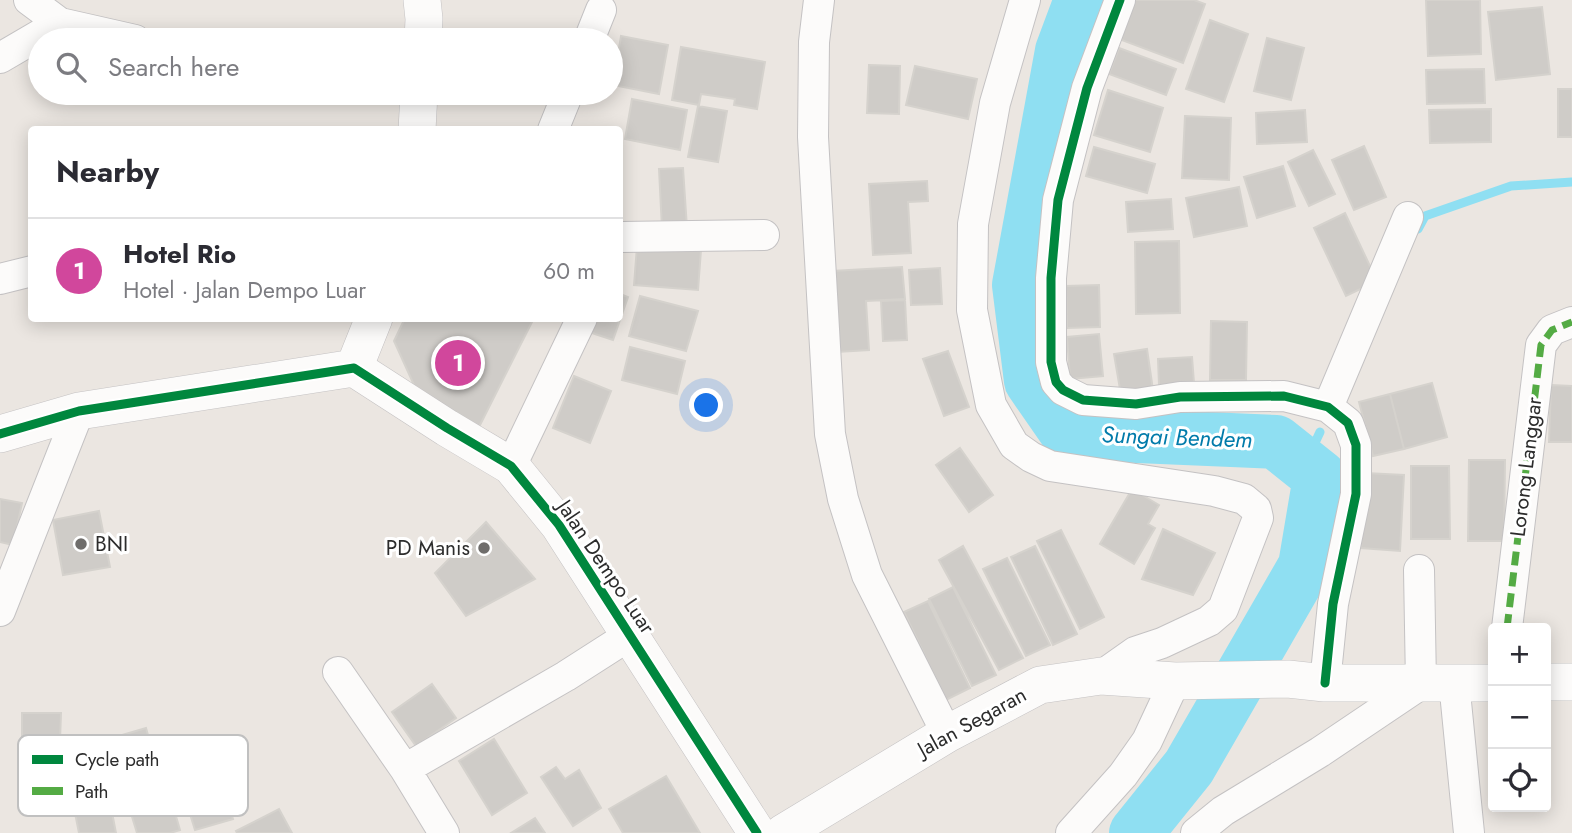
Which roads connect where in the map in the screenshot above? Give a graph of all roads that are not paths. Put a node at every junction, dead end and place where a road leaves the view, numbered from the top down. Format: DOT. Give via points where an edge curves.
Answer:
graph roads {
  1 [pos="29,0"];
  2 [pos="422,0"];
  3 [pos="819,0"];
  4 [pos="1025,0"];
  5 [pos="1120,0"];
  6 [pos="601,10"];
  7 [pos="60,23"];
  8 [pos="51,28"];
  9 [pos="82,28"];
  10 [pos="424,28"];
  11 [pos="594,28"];
  12 [pos="28,42"];
  13 [pos="0,58"];
  14 [pos="418,105"];
  15 [pos="563,105"];
  16 [pos="416,126"];
  17 [pos="555,126"];
  18 [pos="1408,217"];
  19 [pos="764,235"];
  20 [pos="623,237"];
  21 [pos="28,272"];
  22 [pos="0,279"];
  23 [pos="372,322"];
  24 [pos="580,322"];
  25 [pos="1572,322"];
  26 [pos="354,368"];
  27 [pos="1328,407"];
  28 [pos="79,411"];
  29 [pos="0,434"];
  30 [pos="511,466"];
  31 [pos="1419,570"];
  32 [pos="0,611"];
  33 [pos="1508,623"];
  34 [pos="630,635"];
  35 [pos="338,672"];
  36 [pos="1101,676"];
  37 [pos="1178,681"];
  38 [pos="1551,682"];
  39 [pos="1572,682"];
  40 [pos="1325,683"];
  41 [pos="1437,683"];
  42 [pos="1488,683"];
  43 [pos="947,734"];
  44 [pos="405,769"];
  45 [pos="444,833"];
  46 [pos="757,833"];
  47 [pos="783,833"];
  48 [pos="1071,833"];
  49 [pos="1196,833"];
  50 [pos="1469,833"];
  1 -- 7 [label="street"];
  2 -- 10 [label="street"];
  3 -- 43 [label="street" via="813,137 830,434 843,499 867,575"];
  4 -- 36 [label="street" via="995,103 973,224 972,310 991,405 1014,445 1050,466 1214,491 1244,499 1256,509 1258,518 1223,609 1209,621 1135,652"];
  5 -- 27 [label="street" via="1087,88 1058,200 1051,278 1051,362 1056,382 1083,401 1136,404 1180,397 1284,396"];
  6 -- 11 [label="street"];
  7 -- 8 [label="street"];
  7 -- 9 [label="street"];
  12 -- 13 [label="street"];
  14 -- 16 [label="street"];
  15 -- 17 [label="street"];
  18 -- 27 [label="street"];
  19 -- 20 [label="street"];
  21 -- 22 [label="street"];
  23 -- 26 [label="street"];
  24 -- 30 [label="street"];
  25 -- 33 [label="street, Lorong Langgar" via="1552,330 1541,345"];
  26 -- 28 [label="street"];
  26 -- 30 [label="street, Jalan Dempo Luar"];
  27 -- 40 [label="street" via="1348,423 1354,435 1356,494 1333,604"];
  28 -- 29 [label="street"];
  28 -- 32 [label="street"];
  30 -- 34 [label="street, Jalan Dempo Luar" via="559,525"];
  31 -- 41 [label="street"];
  34 -- 44 [label="street"];
  34 -- 46 [label="street, Jalan Dempo Luar"];
  35 -- 44 [label="street"];
  36 -- 37 [label="street, Jalan Segaran"];
  36 -- 43 [label="street, Jalan Segaran" via="1040,685"];
  37 -- 40 [label="street, Jalan Segaran"];
  37 -- 48 [label="street" via="1147,741"];
  38 -- 39 [label="street"];
  40 -- 41 [label="street, Jalan Segaran"];
  41 -- 42 [label="street, Jalan Segaran"];
  41 -- 49 [label="street" via="1223,811"];
  41 -- 50 [label="street"];
  43 -- 47 [label="street, Jalan Segaran"];
  44 -- 45 [label="street"];
}
